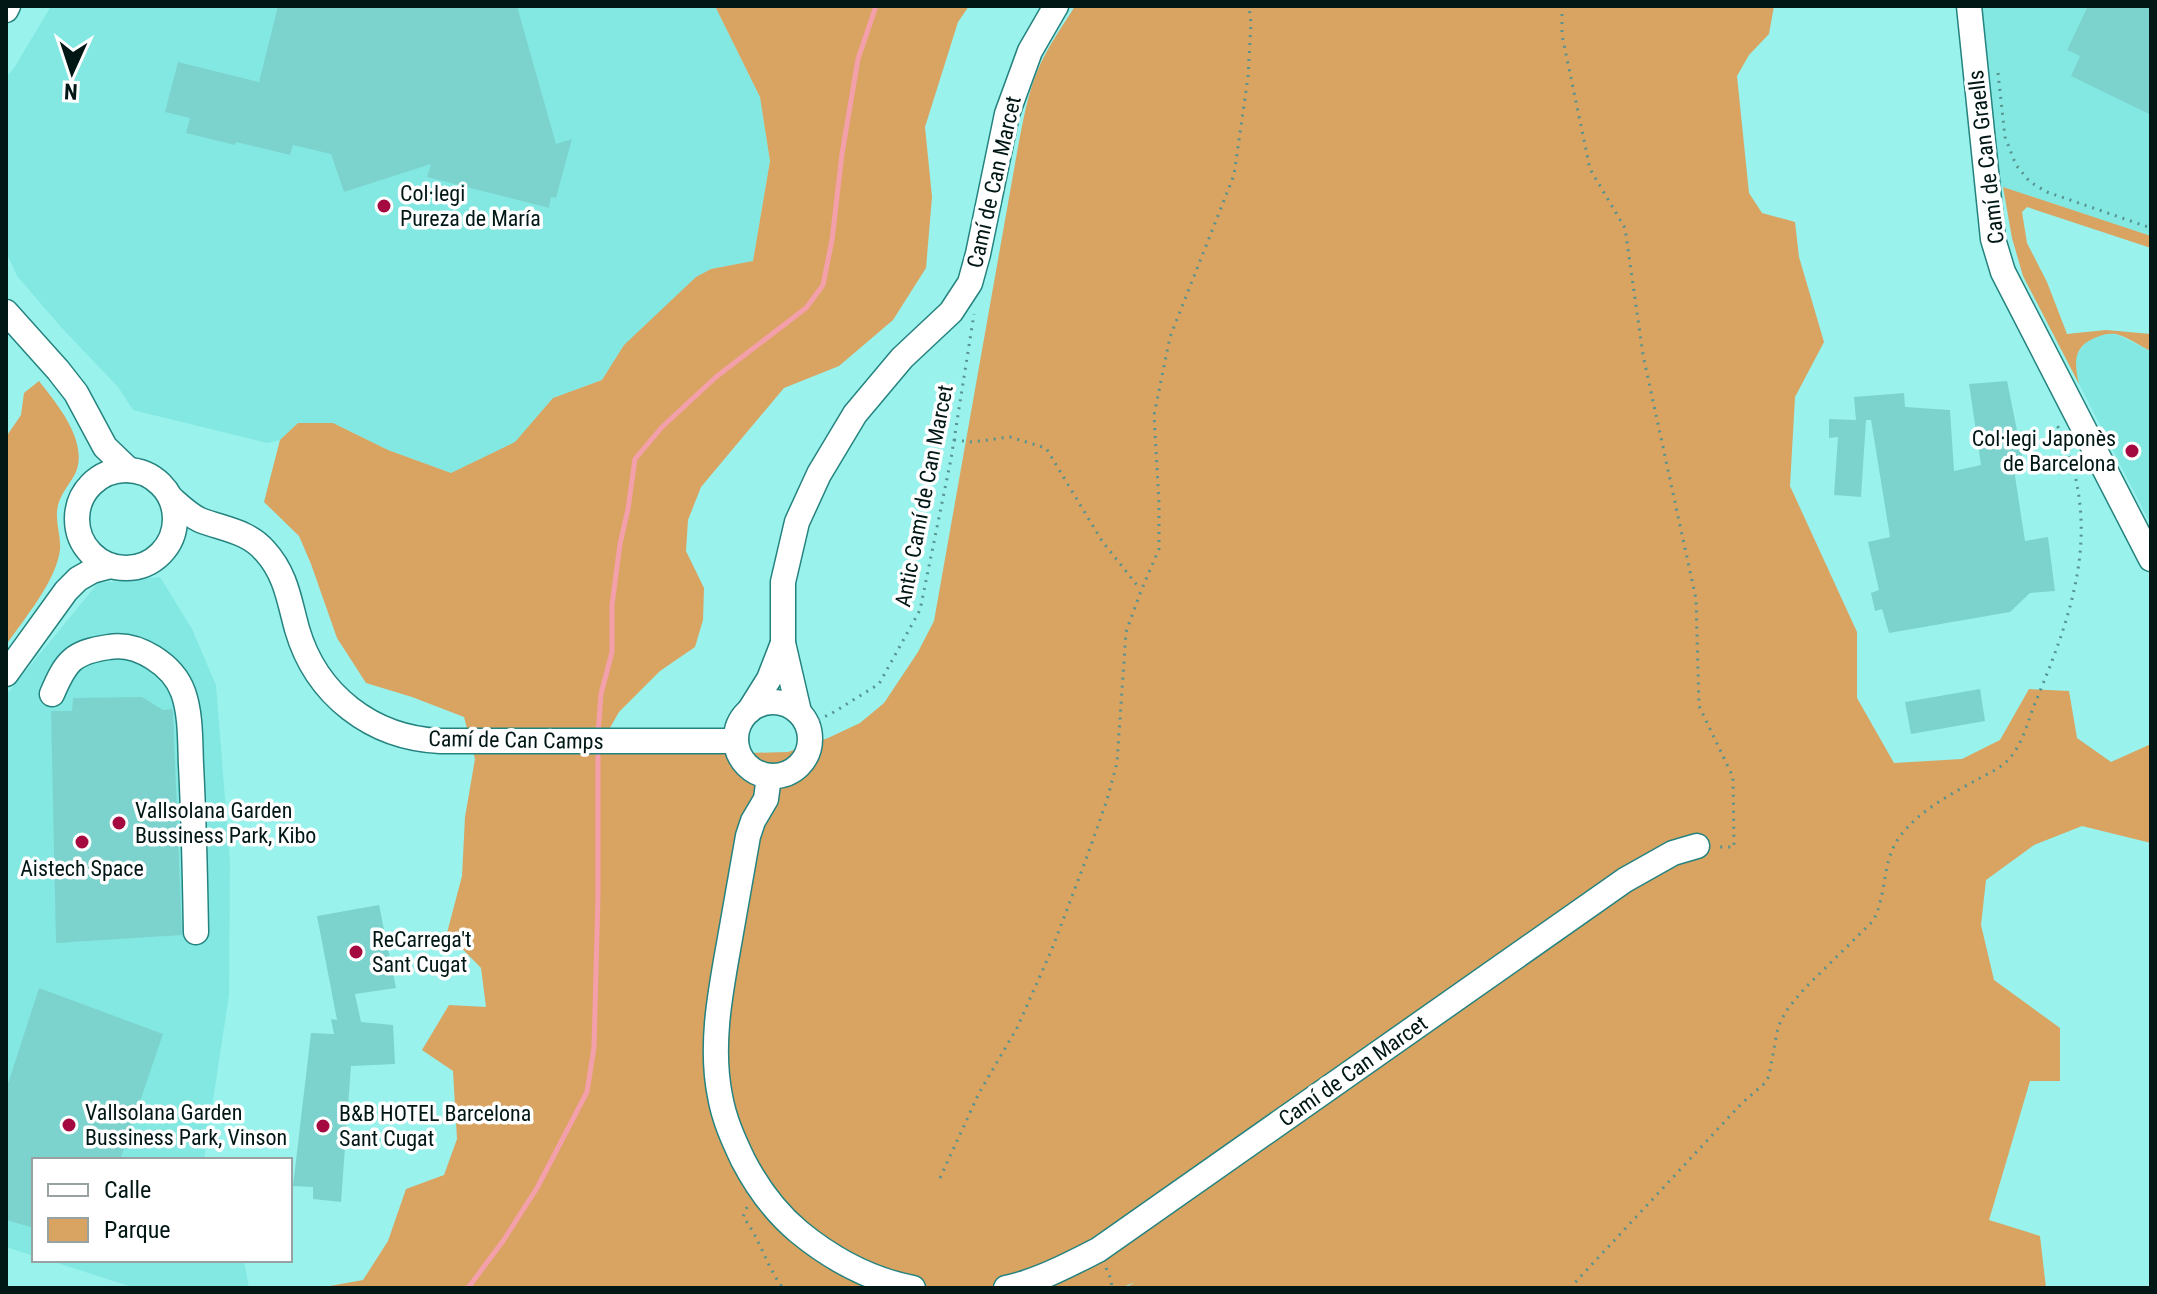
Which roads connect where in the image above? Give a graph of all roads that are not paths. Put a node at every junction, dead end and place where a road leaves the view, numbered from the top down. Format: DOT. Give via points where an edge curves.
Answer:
graph roads {
  1 [pos="1056,6"];
  2 [pos="1969,6"];
  3 [pos="6,312"];
  4 [pos="95,431"];
  5 [pos="129,470"];
  6 [pos="91,485"];
  7 [pos="171,498"];
  8 [pos="217,525"];
  9 [pos="80,536"];
  10 [pos="170,542"];
  11 [pos="2147,544"];
  12 [pos="111,566"];
  13 [pos="66,591"];
  14 [pos="783,643"];
  15 [pos="6,674"];
  16 [pos="52,694"];
  17 [pos="749,711"];
  18 [pos="803,719"];
  19 [pos="736,741"];
  20 [pos="769,776"];
  21 [pos="1697,846"];
  22 [pos="196,932"];
  23 [pos="913,1288"];
  24 [pos="1006,1288"];
  1 -- 14 [label="street, Camí de Can Marcet" via="1030,51 1007,114 970,283 951,312 902,358 855,414 797,522 783,582"];
  2 -- 11 [label="street, Camí de Can Graells" via="1993,239 2003,272"];
  3 -- 4 [label="street" via="76,393"];
  4 -- 5 [label="street"];
  4 -- 6 [label="street"];
  5 -- 6 [label="street" via="109,473"];
  5 -- 7 [label="street" via="154,478"];
  6 -- 9 [label="street" via="79,506"];
  7 -- 8 [label="street, Camí de Can Camps" via="189,514"];
  7 -- 10 [label="street" via="176,517"];
  8 -- 10 [label="street" via="202,525"];
  8 -- 19 [label="street, Camí de Can Camps" via="263,548 285,581 314,671 339,701 381,728 440,741"];
  9 -- 12 [label="street" via="90,552"];
  9 -- 13 [label="street"];
  10 -- 12 [label="street" via="147,564"];
  12 -- 13 [label="street" via="92,571"];
  13 -- 15 [label="street"];
  14 -- 17 [label="street, Camí de Can Marcet"];
  14 -- 18 [label="street, Camí de Can Marcet"];
  16 -- 22 [label="street" via="71,659 115,646 142,651 173,673 183,691 188,723"];
  17 -- 18 [label="street" via="777,703"];
  17 -- 19 [label="street"];
  18 -- 20 [label="street" via="810,738 805,758 790,772"];
  19 -- 20 [label="street" via="746,765"];
  20 -- 23 [label="street" via="766,799 748,836 720,994 716,1042 726,1122 760,1190 817,1247 875,1277"];
  21 -- 24 [label="street, Camí de Can Marcet" via="1625,880 1098,1250"];
}
